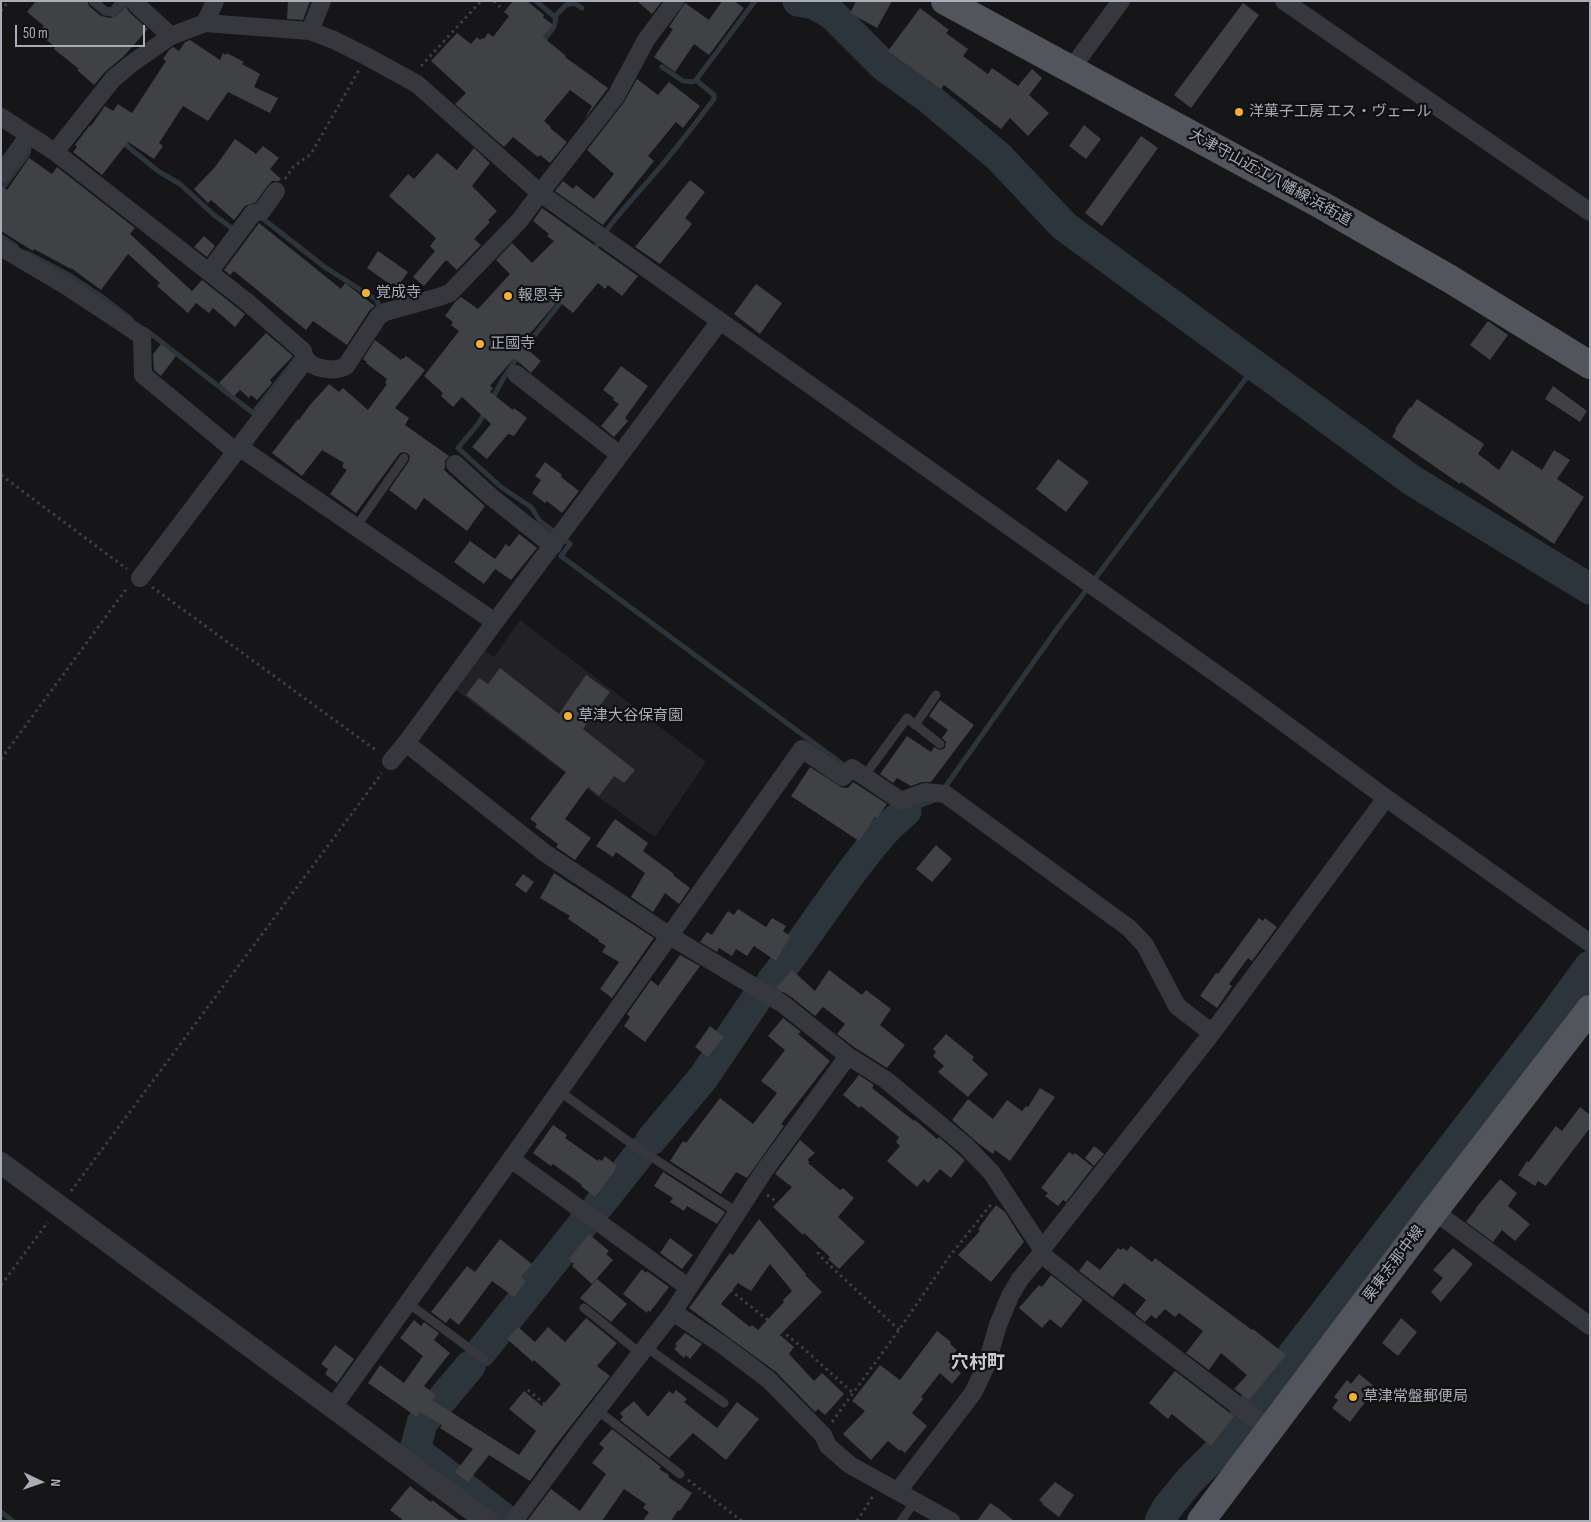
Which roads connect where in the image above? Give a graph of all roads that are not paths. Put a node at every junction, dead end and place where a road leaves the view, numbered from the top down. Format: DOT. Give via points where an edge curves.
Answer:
graph roads {
  1 [pos="93,1"];
  2 [pos="124,1"];
  3 [pos="136,1"];
  4 [pos="215,1"];
  5 [pos="322,1"];
  6 [pos="676,1"];
  7 [pos="945,1"];
  8 [pos="1121,1"];
  9 [pos="1284,1"];
  10 [pos="205,23"];
  11 [pos="310,31"];
  12 [pos="171,36"];
  13 [pos="1071,69"];
  14 [pos="1,117"];
  15 [pos="25,141"];
  16 [pos="55,152"];
  17 [pos="1,174"];
  18 [pos="276,191"];
  19 [pos="540,193"];
  20 [pos="1590,212"];
  21 [pos="1,247"];
  22 [pos="210,272"];
  23 [pos="720,321"];
  24 [pos="306,359"];
  25 [pos="1590,365"];
  26 [pos="516,374"];
  27 [pos="237,449"];
  28 [pos="620,455"];
  29 [pos="404,458"];
  30 [pos="455,464"];
  31 [pos="356,527"];
  32 [pos="553,546"];
  33 [pos="138,577"];
  34 [pos="495,622"];
  35 [pos="936,696"];
  36 [pos="915,725"];
  37 [pos="406,743"];
  38 [pos="940,744"];
  39 [pos="391,761"];
  40 [pos="865,775"];
  41 [pos="1386,798"];
  42 [pos="670,936"];
  43 [pos="1590,943"];
  44 [pos="1590,1009"];
  45 [pos="1212,1032"];
  46 [pos="848,1056"];
  47 [pos="560,1091"];
  48 [pos="511,1159"];
  49 [pos="1,1163"];
  50 [pos="1434,1211"];
  51 [pos="737,1212"];
  52 [pos="1041,1251"];
  53 [pos="688,1288"];
  54 [pos="408,1303"];
  55 [pos="584,1308"];
  56 [pos="673,1312"];
  57 [pos="1590,1326"];
  58 [pos="644,1350"];
  59 [pos="484,1359"];
  60 [pos="724,1403"];
  61 [pos="333,1407"];
  62 [pos="597,1410"];
  63 [pos="1270,1430"];
  64 [pos="680,1474"];
  65 [pos="898,1490"];
  66 [pos="916,1500"];
  67 [pos="487,1521"];
  68 [pos="514,1521"];
  69 [pos="901,1521"];
  70 [pos="951,1521"];
  71 [pos="1201,1521"];
  1 -- 2 [label="lane" via="105,11 112,12"];
  3 -- 12 [label="street"];
  4 -- 10 [label="street"];
  5 -- 11 [label="street"];
  6 -- 19 [label="street" via="646,40 616,96"];
  7 -- 13 [label="main road, 大津守山近江八幡線;浜街道"];
  8 -- 13 [label="street"];
  9 -- 20 [label="street"];
  10 -- 11 [label="street"];
  10 -- 12 [label="street"];
  11 -- 19 [label="street" via="334,40 417,84"];
  12 -- 16 [label="street" via="113,79"];
  13 -- 25 [label="main road, 大津守山近江八幡線;浜街道" via="1450,279"];
  14 -- 15 [label="street"];
  15 -- 16 [label="street"];
  15 -- 17 [label="street"];
  16 -- 22 [label="street"];
  18 -- 22 [label="street" via="262,211 253,213"];
  19 -- 23 [label="street"];
  19 -- 24 [label="street" via="520,220 450,292 378,317 346,366 321,369"];
  21 -- 27 [label="street" via="142,336 142,375"];
  22 -- 24 [label="street" via="304,351"];
  23 -- 28 [label="street"];
  23 -- 41 [label="street"];
  24 -- 27 [label="street"];
  26 -- 28 [label="street"];
  27 -- 31 [label="street"];
  27 -- 33 [label="street"];
  28 -- 32 [label="street"];
  29 -- 31 [label="lane"];
  30 -- 32 [label="street"];
  31 -- 34 [label="street"];
  32 -- 34 [label="street"];
  34 -- 37 [label="street"];
  35 -- 36 [label="lane"];
  36 -- 38 [label="lane"];
  36 -- 40 [label="lane" via="907,718"];
  37 -- 39 [label="street"];
  37 -- 42 [label="street" via="545,853"];
  40 -- 42 [label="street" via="852,768 843,777 802,750"];
  40 -- 45 [label="street" via="901,801 924,792 945,794 1129,928 1145,945 1176,1006"];
  41 -- 43 [label="street"];
  41 -- 45 [label="street"];
  42 -- 46 [label="street" via="783,1004"];
  42 -- 47 [label="street"];
  44 -- 50 [label="main road, 栗東志那中線"];
  45 -- 52 [label="street"];
  46 -- 51 [label="street"];
  46 -- 52 [label="street" via="886,1080 966,1146 992,1172"];
  47 -- 48 [label="street"];
  47 -- 51 [label="lane" via="636,1147"];
  48 -- 53 [label="street"];
  48 -- 54 [label="street"];
  49 -- 61 [label="street"];
  50 -- 57 [label="street"];
  50 -- 63 [label="main road, 栗東志那中線"];
  51 -- 53 [label="street"];
  52 -- 63 [label="street"];
  52 -- 65 [label="street" via="1010,1296 986,1366 973,1393"];
  53 -- 56 [label="street"];
  54 -- 59 [label="lane"];
  54 -- 61 [label="street"];
  55 -- 58 [label="lane"];
  56 -- 58 [label="street"];
  56 -- 65 [label="street" via="769,1380 823,1435 828,1446 850,1465"];
  58 -- 60 [label="lane"];
  58 -- 62 [label="street"];
  61 -- 67 [label="street"];
  62 -- 64 [label="lane"];
  62 -- 68 [label="street"];
  63 -- 71 [label="main road, 栗東志那中線"];
  65 -- 66 [label="street"];
  66 -- 69 [label="lane"];
  66 -- 70 [label="street"];
}
